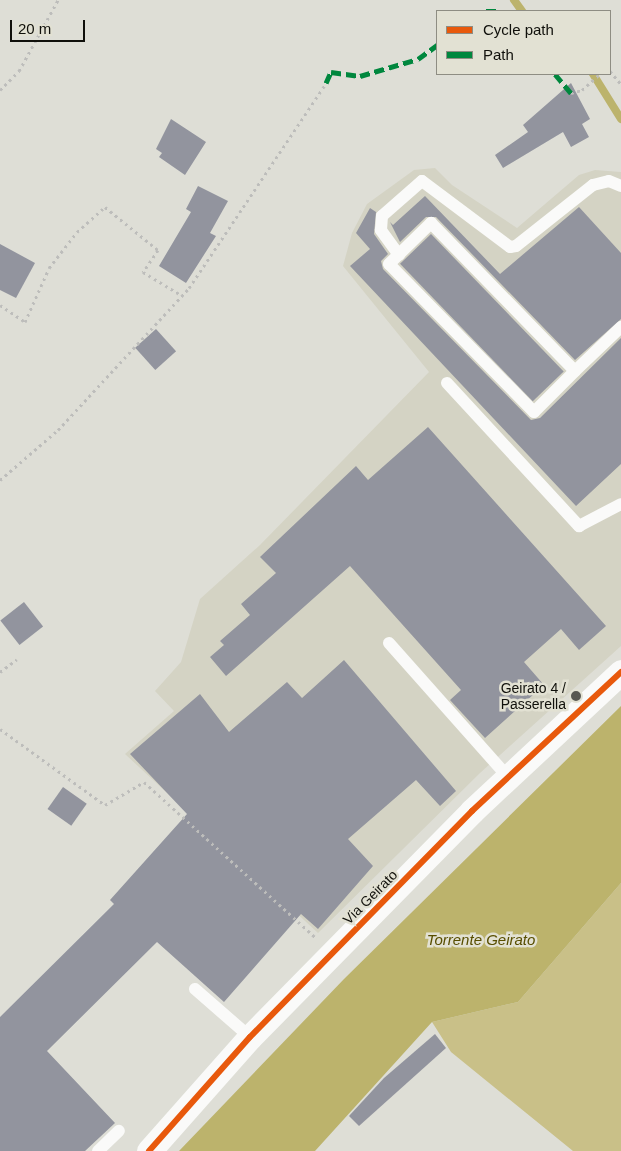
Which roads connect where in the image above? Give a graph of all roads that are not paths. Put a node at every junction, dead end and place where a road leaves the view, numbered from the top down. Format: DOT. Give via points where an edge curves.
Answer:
graph roads {
  1 [pos="621,186"];
  2 [pos="399,255"];
  3 [pos="621,327"];
  4 [pos="575,372"];
  5 [pos="447,383"];
  6 [pos="621,504"];
  7 [pos="390,643"];
  8 [pos="621,672"];
  9 [pos="508,777"];
  10 [pos="195,989"];
  11 [pos="250,1037"];
  12 [pos="119,1131"];
  13 [pos="98,1151"];
  14 [pos="149,1151"];
  1 -- 2 [label="lane" via="609,181 593,185 516,246 510,246 422,181 382,216 380,230"];
  2 -- 4 [label="lane" via="431,223"];
  2 -- 4 [label="lane" via="390,264 534,412"];
  3 -- 4 [label="lane"];
  5 -- 6 [label="lane" via="579,526"];
  7 -- 9 [label="lane"];
  8 -- 9 [label="street, Via Geirato"];
  9 -- 11 [label="street, Via Geirato"];
  10 -- 11 [label="lane"];
  11 -- 14 [label="street, Via Geirato"];
  12 -- 13 [label="lane"];
}
